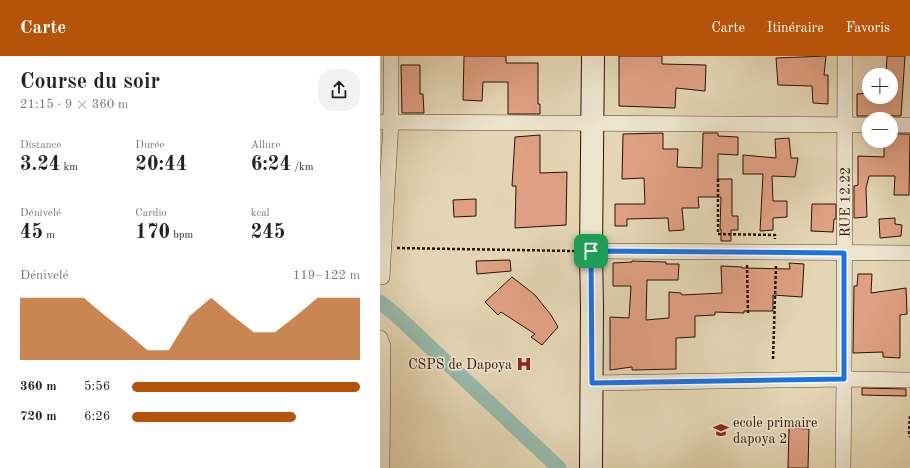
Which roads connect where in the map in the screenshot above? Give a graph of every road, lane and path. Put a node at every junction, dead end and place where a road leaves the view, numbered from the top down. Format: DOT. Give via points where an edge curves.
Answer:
graph roads {
  1 [pos="391,56"];
  2 [pos="593,56"];
  3 [pos="845,56"];
  4 [pos="386,122"];
  5 [pos="592,124"];
  6 [pos="845,125"];
  7 [pos="862,125"];
  8 [pos="898,125"];
  9 [pos="910,125"];
  10 [pos="718,180"];
  11 [pos="391,248"];
  12 [pos="591,251"];
  13 [pos="746,252"];
  14 [pos="776,252"];
  15 [pos="844,253"];
  16 [pos="910,253"];
  17 [pos="382,277"];
  18 [pos="748,315"];
  19 [pos="380,338"];
  20 [pos="773,359"];
  21 [pos="844,379"];
  22 [pos="910,380"];
  23 [pos="592,383"];
  24 [pos="910,416"];
  25 [pos="910,437"];
  26 [pos="381,461"];
  27 [pos="591,468"];
  28 [pos="842,468"];
  1 -- 4 [label="street"];
  2 -- 5 [label="main road"];
  3 -- 6 [label="street, RUE 12.22"];
  4 -- 5 [label="street"];
  4 -- 17 [label="street"];
  5 -- 6 [label="street"];
  5 -- 12 [label="main road"];
  6 -- 7 [label="street"];
  6 -- 15 [label="street, RUE 12.22"];
  8 -- 9 [label="street"];
  10 -- 14 [label="path" via="718,234 775,235"];
  11 -- 12 [label="path"];
  12 -- 13 [label="street"];
  12 -- 23 [label="main road"];
  13 -- 14 [label="street"];
  13 -- 18 [label="path"];
  14 -- 15 [label="street"];
  14 -- 20 [label="path"];
  15 -- 16 [label="street"];
  15 -- 21 [label="street, RUE 12.22"];
  19 -- 26 [label="street" via="383,346"];
  21 -- 22 [label="street"];
  21 -- 23 [label="street"];
  21 -- 28 [label="street, RUE 12.22"];
  23 -- 27 [label="main road"];
  24 -- 25 [label="path"];
}
